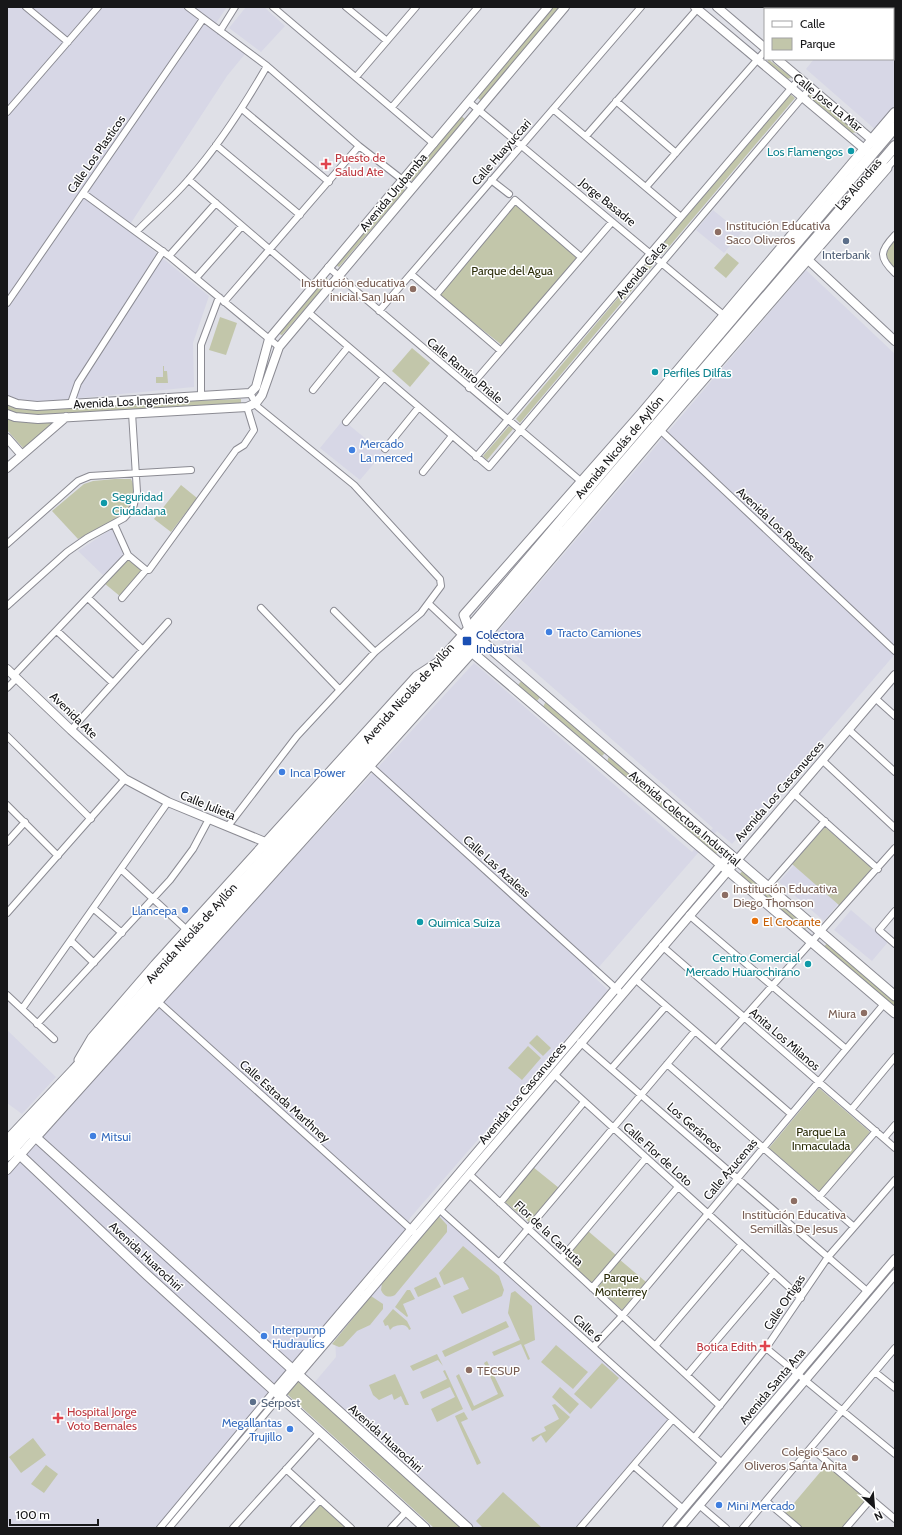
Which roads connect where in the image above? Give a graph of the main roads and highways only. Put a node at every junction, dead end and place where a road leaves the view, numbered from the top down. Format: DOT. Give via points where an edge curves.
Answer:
graph roads {
  1 [pos="895,113"];
  2 [pos="895,127"];
  3 [pos="876,143"];
  4 [pos="895,146"];
  5 [pos="868,151"];
  6 [pos="890,159"];
  7 [pos="887,168"];
  8 [pos="806,258"];
  9 [pos="728,318"];
  10 [pos="690,357"];
  11 [pos="675,386"];
  12 [pos="684,391"];
  13 [pos="678,409"];
  14 [pos="651,422"];
  15 [pos="517,580"];
  16 [pos="470,640"];
  17 [pos="440,662"];
  18 [pos="549,697"];
  19 [pos="538,709"];
  20 [pos="612,752"];
  21 [pos="364,760"];
  22 [pos="602,763"];
  23 [pos="270,844"];
  24 [pos="149,993"];
  25 [pos="895,996"];
  26 [pos="895,1013"];
  27 [pos="29,1131"];
  28 [pos="12,1146"];
  29 [pos="7,1156"];
  30 [pos="293,1370"];
  31 [pos="424,1528"];
  32 [pos="468,1528"];
  1 -- 3 [label="main road"];
  2 -- 3 [label="main road, Avenida Nicolás de Ayllón"];
  3 -- 5 [label="main road, Avenida Nicolás de Ayllón"];
  4 -- 6 [label="main road, Avenida Nicolás de Ayllón"];
  5 -- 9 [label="main road, Avenida Nicolás de Ayllón"];
  5 -- 9 [label="main road, Avenida Nicolás de Ayllón" via="794,247"];
  6 -- 7 [label="main road"];
  6 -- 8 [label="main road, Avenida Nicolás de Ayllón"];
  7 -- 8 [label="main road, Las Alondras"];
  8 -- 12 [label="main road, Avenida Nicolás de Ayllón"];
  8 -- 13 [label="main road, Avenida Nicolás de Ayllón"];
  9 -- 10 [label="main road, Avenida Nicolás de Ayllón"];
  9 -- 11 [label="main road, Avenida Nicolás de Ayllón"];
  10 -- 11 [label="main road"];
  10 -- 14 [label="main road, Avenida Nicolás de Ayllón"];
  11 -- 14 [label="main road, Avenida Nicolás de Ayllón"];
  12 -- 13 [label="main road"];
  12 -- 14 [label="main road, Avenida Nicolás de Ayllón"];
  13 -- 14 [label="main road, Avenida Nicolás de Ayllón"];
  14 -- 15 [label="main road, Avenida Nicolás de Ayllón"];
  14 -- 15 [label="main road, Avenida Nicolás de Ayllón" via="589,488"];
  14 -- 16 [label="main road, Avenida Nicolás de Ayllón"];
  14 -- 16 [label="main road, Avenida Nicolás de Ayllón" via="581,481 464,615"];
  15 -- 16 [label="main road, Avenida Nicolás de Ayllón"];
  16 -- 17 [label="main road, Avenida Nicolás de Ayllón"];
  16 -- 18 [label="main road, Avenida Colectora Industrial"];
  16 -- 19 [label="main road, Avenida Colectora Industrial"];
  16 -- 21 [label="main road, Avenida Nicolás de Ayllón"];
  17 -- 21 [label="main road, Avenida Nicolás de Ayllón"];
  17 -- 23 [label="main road" via="417,676"];
  18 -- 19 [label="main road"];
  18 -- 20 [label="main road, Avenida Colectora Industrial"];
  19 -- 22 [label="main road, Avenida Colectora Industrial"];
  20 -- 22 [label="main road"];
  20 -- 25 [label="main road, Avenida Colectora Industrial"];
  21 -- 23 [label="main road, Avenida Nicolás de Ayllón"];
  21 -- 24 [label="main road, Avenida Nicolás de Ayllón"];
  21 -- 24 [label="main road, Avenida Nicolás de Ayllón"];
  22 -- 26 [label="main road, Avenida Colectora Industrial"];
  23 -- 24 [label="main road, Avenida Nicolás de Ayllón" via="190,933"];
  24 -- 27 [label="main road, Avenida Nicolás de Ayllón"];
  24 -- 27 [label="main road, Avenida Nicolás de Ayllón" via="74,1070"];
  27 -- 28 [label="main road, Avenida Nicolás de Ayllón"];
  27 -- 30 [label="main road, Avenida Huarochirí"];
  28 -- 29 [label="main road, Avenida Nicolás de Ayllón"];
  28 -- 31 [label="main road, Avenida Huarochirí" via="147,1275"];
  30 -- 32 [label="main road, Avenida Huarochiri"];
}
